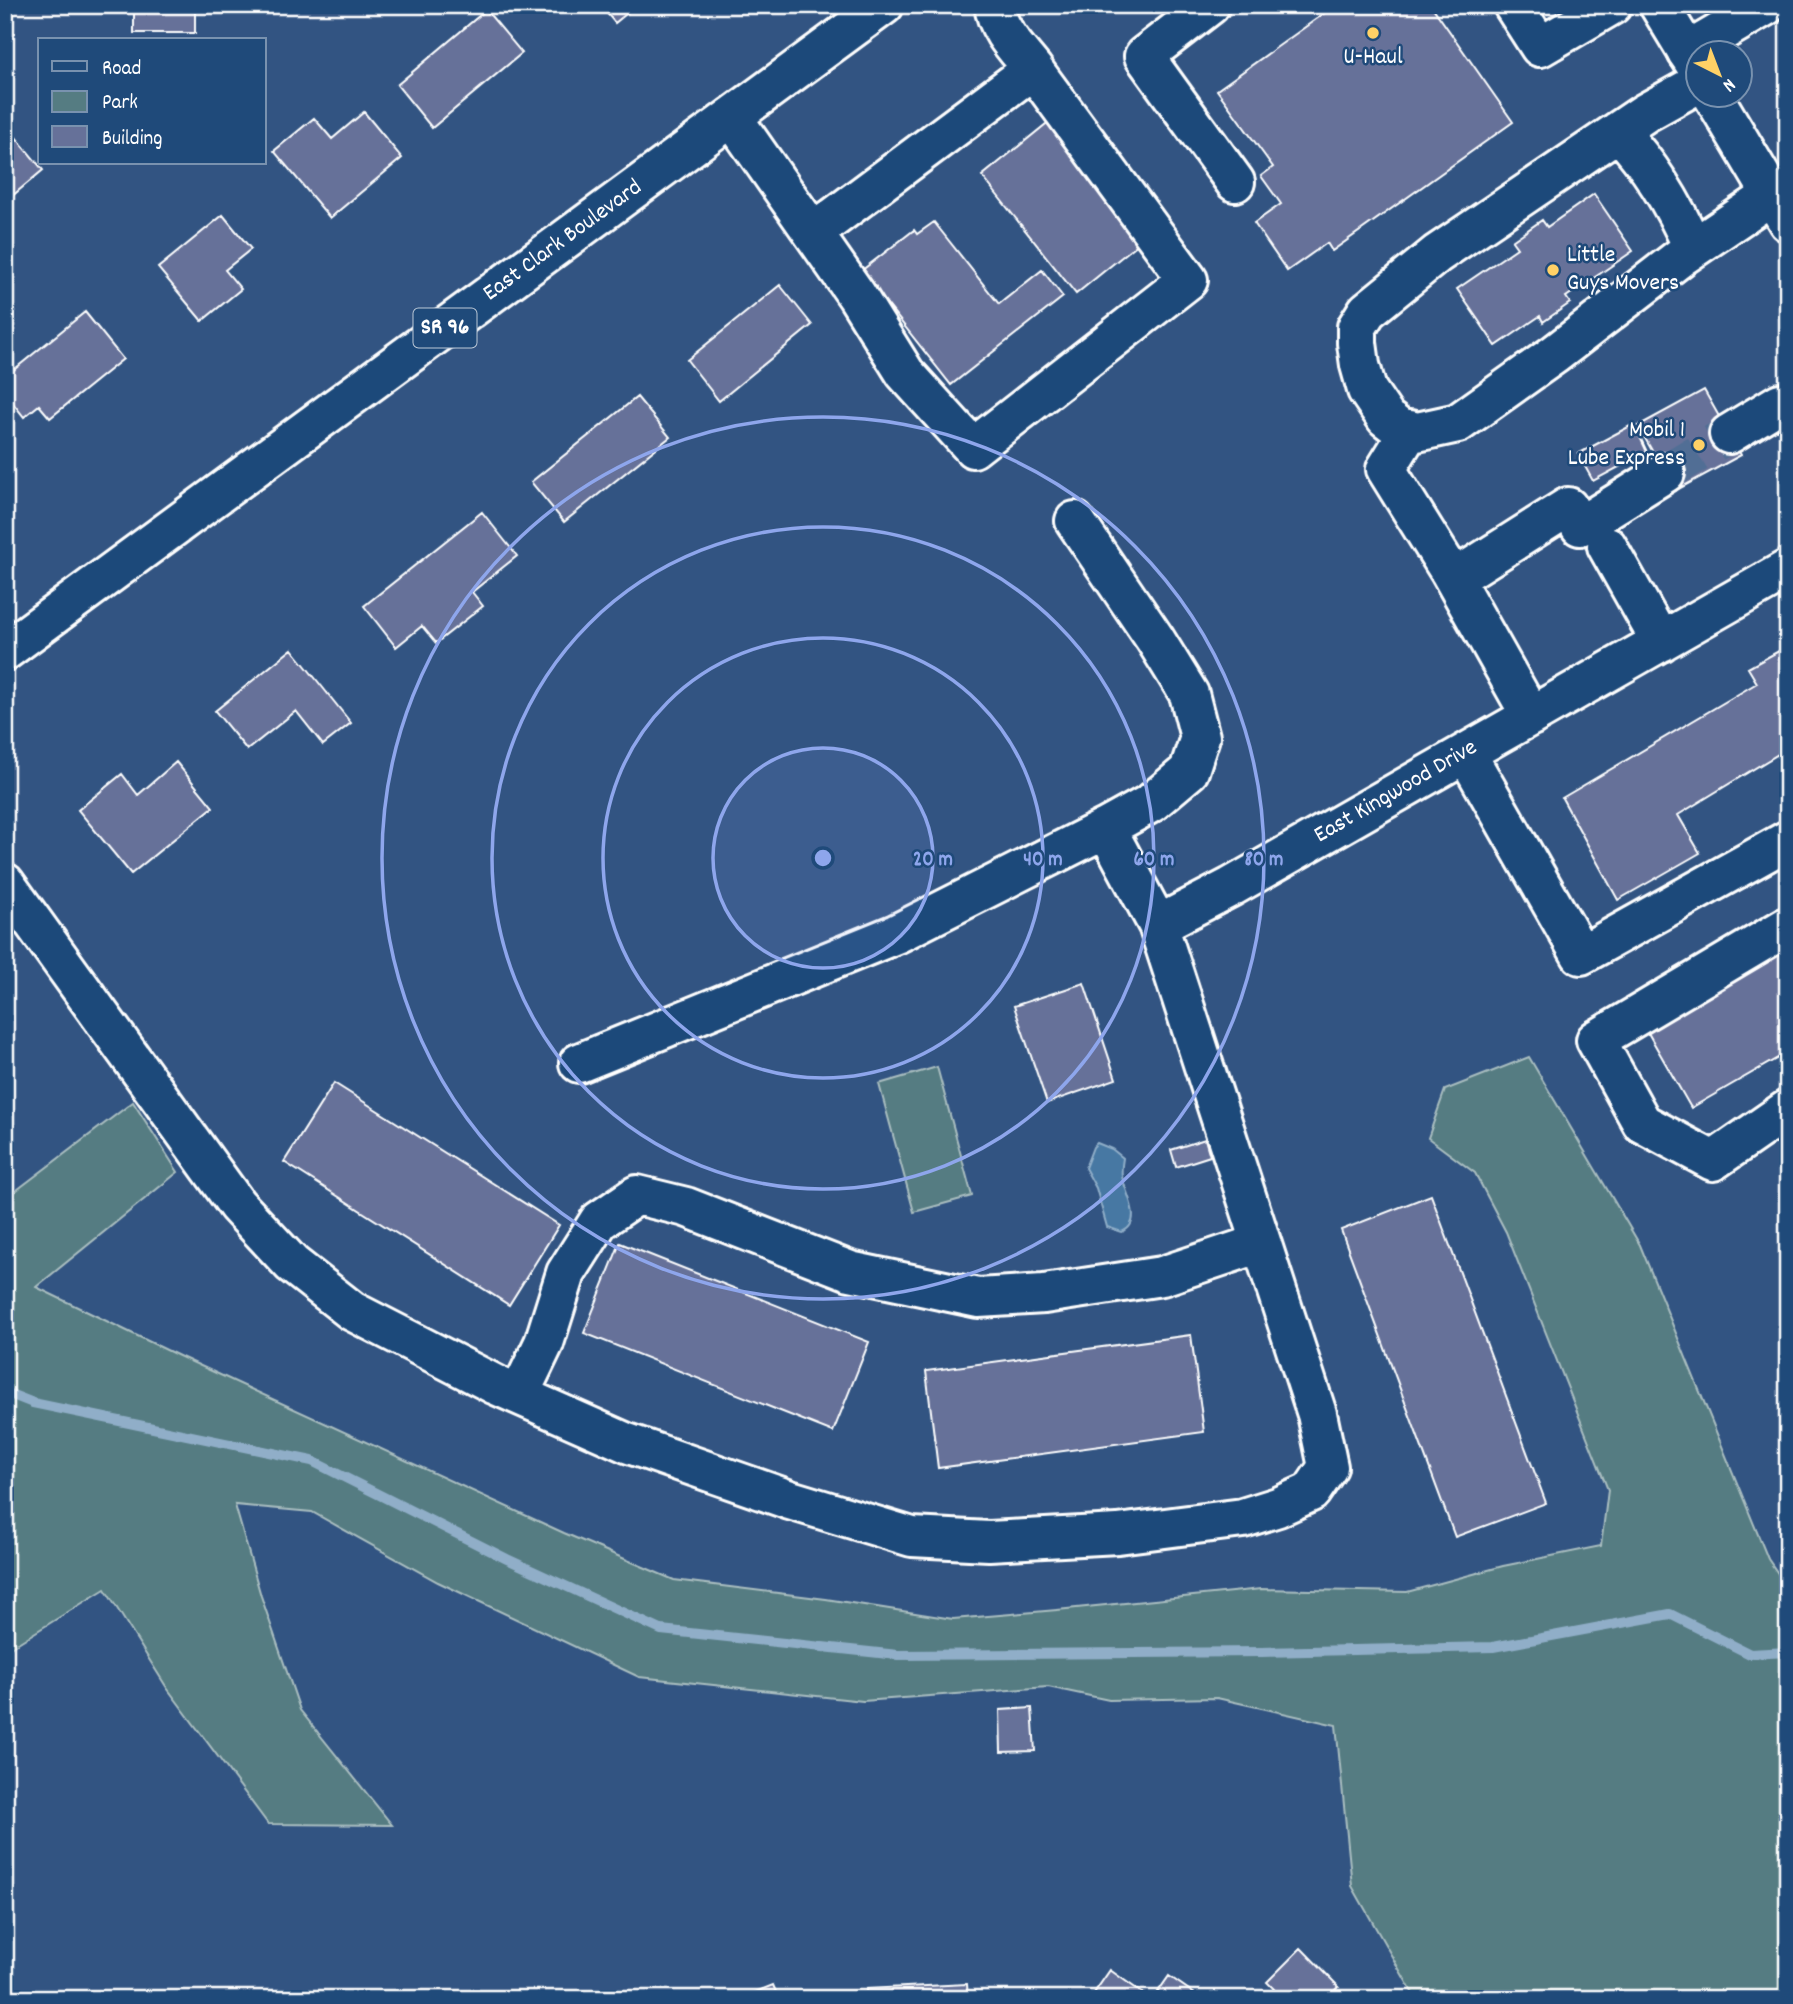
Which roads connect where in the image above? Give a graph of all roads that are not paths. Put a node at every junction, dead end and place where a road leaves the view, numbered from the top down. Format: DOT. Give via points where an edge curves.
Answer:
graph roads {
  1 [pos="884,5"];
  2 [pos="994,5"];
  3 [pos="1210,5"];
  4 [pos="1513,5"];
  5 [pos="1612,5"];
  6 [pos="1659,5"];
  7 [pos="1767,5"];
  8 [pos="1730,38"];
  9 [pos="1685,51"];
  10 [pos="1033,69"];
  11 [pos="1685,78"];
  12 [pos="1720,108"];
  13 [pos="732,117"];
  14 [pos="1618,131"];
  15 [pos="1235,181"];
  16 [pos="1780,209"];
  17 [pos="813,233"];
  18 [pos="1693,248"];
  19 [pos="1784,391"];
  20 [pos="1410,430"];
  21 [pos="1730,434"];
  22 [pos="1665,473"];
  23 [pos="1074,521"];
  24 [pos="1585,526"];
  25 [pos="1788,569"];
  26 [pos="1454,579"];
  27 [pos="1661,642"];
  28 [pos="5,651"];
  29 [pos="1531,716"];
  30 [pos="1466,753"];
  31 [pos="1106,828"];
  32 [pos="1788,840"];
  33 [pos="5,883"];
  34 [pos="1158,925"];
  35 [pos="1788,926"];
  36 [pos="579,1063"];
  37 [pos="1788,1108"];
  38 [pos="1261,1242"];
  39 [pos="519,1395"];
  1 -- 13 [label="street, East Clark Boulevard / SR 96"];
  2 -- 10 [label="street" via="1007,37"];
  3 -- 15 [label="street" via="1144,56"];
  4 -- 5 [label="street" via="1540,47"];
  6 -- 9 [label="street"];
  7 -- 8 [label="street"];
  10 -- 17 [label="street"];
  10 -- 17 [label="street" via="1188,279 973,448 905,373"];
  11 -- 14 [label="street"];
  12 -- 16 [label="street"];
  13 -- 17 [label="street"];
  13 -- 28 [label="street, East Clark Boulevard / SR 96"];
  14 -- 18 [label="street" via="1641,156 1680,217"];
  14 -- 20 [label="street" via="1437,254 1367,311 1357,327 1367,390 1386,418"];
  16 -- 18 [label="street"];
  18 -- 20 [label="street" via="1458,423"];
  19 -- 21 [label="street"];
  20 -- 26 [label="street" via="1387,469"];
  22 -- 24 [label="street"];
  23 -- 31 [label="street" via="1189,694 1200,737 1189,771 1151,803"];
  24 -- 26 [label="street"];
  24 -- 27 [label="street"];
  25 -- 27 [label="street, East Kingwood Drive"];
  26 -- 29 [label="street"];
  27 -- 29 [label="street, East Kingwood Drive"];
  29 -- 30 [label="street, East Kingwood Drive"];
  30 -- 32 [label="street" via="1581,955"];
  30 -- 34 [label="street, East Kingwood Drive"];
  31 -- 34 [label="street"];
  31 -- 36 [label="street" via="897,934"];
  33 -- 39 [label="street" via="237,1205 292,1264 352,1311"];
  34 -- 38 [label="street"];
  35 -- 37 [label="street" via="1596,1040 1642,1123 1713,1161"];
  38 -- 39 [label="street" via="1162,1276 1044,1294 978,1298 850,1271 685,1207 637,1195 599,1221 566,1273 544,1343"];
  38 -- 39 [label="street" via="1317,1414 1328,1467 1311,1492 1243,1518 1118,1534 989,1542 912,1537 627,1443"];
}
